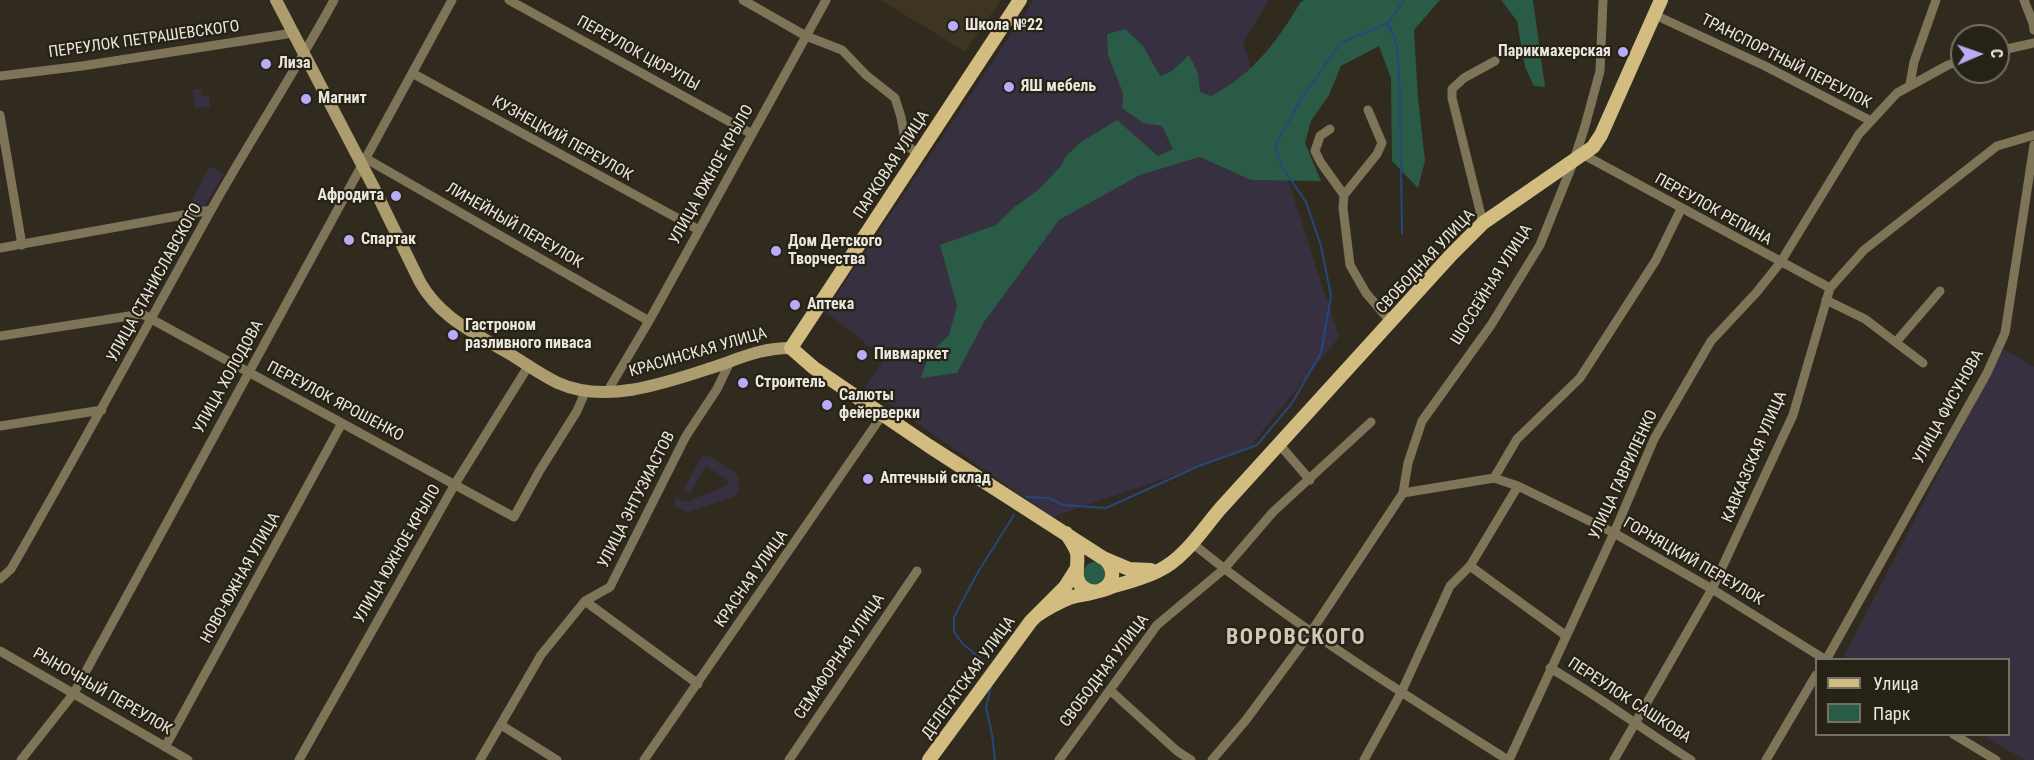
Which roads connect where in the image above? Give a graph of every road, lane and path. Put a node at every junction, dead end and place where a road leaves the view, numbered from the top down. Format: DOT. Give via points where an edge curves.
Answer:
graph roads {
  1 [pos="276,0"];
  2 [pos="334,0"];
  3 [pos="452,0"];
  4 [pos="509,0"];
  5 [pos="743,0"];
  6 [pos="826,0"];
  7 [pos="1020,0"];
  8 [pos="1603,0"];
  9 [pos="1661,0"];
  10 [pos="1936,0"];
  11 [pos="2024,0"];
  12 [pos="1655,15"];
  13 [pos="2034,30"];
  14 [pos="293,33"];
  15 [pos="806,36"];
  16 [pos="2034,43"];
  17 [pos="2010,48"];
  18 [pos="304,56"];
  19 [pos="1495,62"];
  20 [pos="1950,64"];
  21 [pos="412,73"];
  22 [pos="0,76"];
  23 [pos="1910,84"];
  24 [pos="1368,110"];
  25 [pos="0,115"];
  26 [pos="1871,121"];
  27 [pos="1330,129"];
  28 [pos="752,134"];
  29 [pos="2034,135"];
  30 [pos="2034,145"];
  31 [pos="918,154"];
  32 [pos="1578,159"];
  33 [pos="363,161"];
  34 [pos="1344,195"];
  35 [pos="1681,209"];
  36 [pos="211,210"];
  37 [pos="1483,223"];
  38 [pos="699,230"];
  39 [pos="22,245"];
  40 [pos="0,248"];
  41 [pos="1780,263"];
  42 [pos="1830,288"];
  43 [pos="1940,291"];
  44 [pos="1826,300"];
  45 [pos="152,318"];
  46 [pos="649,321"];
  47 [pos="1391,322"];
  48 [pos="0,336"];
  49 [pos="1896,342"];
  50 [pos="791,348"];
  51 [pos="730,362"];
  52 [pos="1923,363"];
  53 [pos="529,365"];
  54 [pos="248,372"];
  55 [pos="586,390"];
  56 [pos="607,392"];
  57 [pos="102,410"];
  58 [pos="883,414"];
  59 [pos="1371,422"];
  60 [pos="342,423"];
  61 [pos="0,426"];
  62 [pos="1279,444"];
  63 [pos="1494,478"];
  64 [pos="1310,480"];
  65 [pos="455,484"];
  66 [pos="1518,486"];
  67 [pos="1402,493"];
  68 [pos="1066,533"];
  69 [pos="1614,533"];
  70 [pos="1192,543"];
  71 [pos="1103,558"];
  72 [pos="1169,565"];
  73 [pos="1470,566"];
  74 [pos="1224,569"];
  75 [pos="1077,570"];
  76 [pos="917,571"];
  77 [pos="0,579"];
  78 [pos="1713,589"];
  79 [pos="1097,592"];
  80 [pos="585,601"];
  81 [pos="1035,616"];
  82 [pos="1311,632"];
  83 [pos="1565,635"];
  84 [pos="0,651"];
  85 [pos="1823,658"];
  86 [pos="1827,658"];
  87 [pos="1550,668"];
  88 [pos="1815,677"];
  89 [pos="698,684"];
  90 [pos="1111,691"];
  91 [pos="74,693"];
  92 [pos="1401,693"];
  93 [pos="1635,724"];
  94 [pos="501,725"];
  95 [pos="1955,736"];
  96 [pos="169,749"];
  97 [pos="931,759"];
  98 [pos="21,760"];
  99 [pos="166,760"];
  100 [pos="188,760"];
  101 [pos="299,760"];
  102 [pos="480,760"];
  103 [pos="557,760"];
  104 [pos="644,760"];
  105 [pos="789,760"];
  106 [pos="1059,760"];
  107 [pos="1191,760"];
  108 [pos="1212,760"];
  109 [pos="1364,760"];
  110 [pos="1509,760"];
  111 [pos="1614,760"];
  112 [pos="1691,760"];
  113 [pos="1766,760"];
  114 [pos="1996,760"];
  1 -- 14 [label="main road, КРАСИНСКАЯ УЛИЦА"];
  2 -- 18 [label="street, УЛИЦА СТАНИСЛАВСКОГО"];
  3 -- 21 [label="street, УЛИЦА ХОЛОДОВА"];
  4 -- 28 [label="street, ПЕРЕУЛОК ЦЮРУПЫ"];
  5 -- 15 [label="street"];
  6 -- 15 [label="street, УЛИЦА ЮЖНОЕ КРЫЛО"];
  7 -- 31 [label="main road, ПАРКОВАЯ УЛИЦА"];
  8 -- 32 [label="street" via="1600,71"];
  9 -- 12 [label="main road, ШОССЕЙНАЯ УЛИЦА"];
  10 -- 23 [label="street"];
  11 -- 13 [label="street"];
  12 -- 26 [label="street, ТРАНСПОРТНЫЙ ПЕРЕУЛОК"];
  12 -- 32 [label="main road, ШОССЕЙНАЯ УЛИЦА" via="1601,135"];
  14 -- 18 [label="main road, КРАСИНСКАЯ УЛИЦА"];
  14 -- 22 [label="street, ПЕРЕУЛОК ПЕТРАШЕВСКОГО"];
  15 -- 28 [label="street, УЛИЦА ЮЖНОЕ КРЫЛО"];
  15 -- 31 [label="street" via="842,50 892,94 905,139"];
  16 -- 17 [label="street"];
  18 -- 33 [label="main road, КРАСИНСКАЯ УЛИЦА"];
  18 -- 36 [label="street, УЛИЦА СТАНИСЛАВСКОГО"];
  19 -- 37 [label="street" via="1452,89"];
  20 -- 23 [label="street, УЛИЦА ГАВРИЛЕНКО"];
  21 -- 33 [label="street, УЛИЦА ХОЛОДОВА"];
  21 -- 38 [label="street, КУЗНЕЦКИЙ ПЕРЕУЛОК"];
  23 -- 26 [label="street, УЛИЦА ГАВРИЛЕНКО"];
  24 -- 34 [label="street" via="1382,143"];
  25 -- 39 [label="street"];
  26 -- 41 [label="street, УЛИЦА ГАВРИЛЕНКО" via="1858,134"];
  27 -- 34 [label="street" via="1320,136 1315,151"];
  28 -- 38 [label="street, УЛИЦА ЮЖНОЕ КРЫЛО"];
  29 -- 42 [label="street, КАВКАЗСКАЯ УЛИЦА" via="1997,146 1864,250"];
  30 -- 86 [label="street, УЛИЦА ФИСУНОВА" via="2005,333 1987,373"];
  31 -- 50 [label="main road, ПАРКОВАЯ УЛИЦА"];
  32 -- 35 [label="street, ПЕРЕУЛОК РЕПИНА"];
  32 -- 37 [label="main road, СВОБОДНАЯ УЛИЦА"];
  32 -- 67 [label="street, ШОССЕЙНАЯ УЛИЦА" via="1540,245 1491,325 1422,421"];
  33 -- 46 [label="street, ЛИНЕЙНЫЙ ПЕРЕУЛОК"];
  33 -- 53 [label="main road, КРАСИНСКАЯ УЛИЦА" via="428,297 447,316"];
  33 -- 54 [label="street, УЛИЦА ХОЛОДОВА"];
  34 -- 47 [label="street" via="1350,265 1366,293"];
  35 -- 41 [label="street, ПЕРЕУЛОК РЕПИНА"];
  35 -- 63 [label="street" via="1656,260 1580,378 1517,439"];
  36 -- 39 [label="street"];
  36 -- 45 [label="street, УЛИЦА СТАНИСЛАВСКОГО"];
  37 -- 47 [label="main road, СВОБОДНАЯ УЛИЦА"];
  38 -- 46 [label="street, УЛИЦА ЮЖНОЕ КРЫЛО"];
  39 -- 40 [label="street"];
  41 -- 42 [label="street, ПЕРЕУЛОК РЕПИНА"];
  41 -- 69 [label="street, УЛИЦА ГАВРИЛЕНКО" via="1711,341 1654,439"];
  42 -- 44 [label="street, КАВКАЗСКАЯ УЛИЦА"];
  43 -- 49 [label="street"];
  44 -- 49 [label="street" via="1865,319"];
  44 -- 78 [label="street, КАВКАЗСКАЯ УЛИЦА" via="1793,415"];
  45 -- 48 [label="street, ПЕРЕУЛОК ЯРОШЕНКО" via="142,314"];
  45 -- 54 [label="street, ПЕРЕУЛОК ЯРОШЕНКО"];
  45 -- 57 [label="street, УЛИЦА СТАНИСЛАВСКОГО"];
  46 -- 56 [label="street, УЛИЦА ЮЖНОЕ КРЫЛО"];
  47 -- 62 [label="main road, СВОБОДНАЯ УЛИЦА"];
  49 -- 52 [label="street"];
  50 -- 51 [label="main road, КРАСИНСКАЯ УЛИЦА" via="755,352"];
  50 -- 58 [label="main road, КРАСИНСКАЯ УЛИЦА"];
  51 -- 56 [label="main road, КРАСИНСКАЯ УЛИЦА" via="639,388"];
  51 -- 80 [label="street, УЛИЦА ЭНТУЗИАСТОВ" via="686,436 610,587"];
  53 -- 55 [label="main road, КРАСИНСКАЯ УЛИЦА" via="558,383"];
  53 -- 65 [label="street, УЛИЦА ЮЖНОЕ КРЫЛО"];
  54 -- 60 [label="street, ПЕРЕУЛОК ЯРОШЕНКО"];
  54 -- 91 [label="street, УЛИЦА ХОЛОДОВА"];
  55 -- 56 [label="main road, КРАСИНСКАЯ УЛИЦА"];
  55 -- 65 [label="street, ПЕРЕУЛОК ЯРОШЕНКО" via="514,517"];
  57 -- 61 [label="street"];
  57 -- 77 [label="street, УЛИЦА СТАНИСЛАВСКОГО" via="11,569"];
  58 -- 68 [label="main road, КРАСИНСКАЯ УЛИЦА"];
  58 -- 89 [label="street, КРАСНАЯ УЛИЦА"];
  59 -- 64 [label="street, СВОБОДНАЯ УЛИЦА"];
  60 -- 65 [label="street, ПЕРЕУЛОК ЯРОШЕНКО"];
  60 -- 96 [label="street, НОВО-ЮЖНАЯ УЛИЦА"];
  62 -- 64 [label="street"];
  62 -- 70 [label="main road, СВОБОДНАЯ УЛИЦА"];
  63 -- 66 [label="street, ГОРНЯЦКИЙ ПЕРЕУЛОК"];
  63 -- 67 [label="street, ГОРНЯЦКИЙ ПЕРЕУЛОК"];
  64 -- 74 [label="street, СВОБОДНАЯ УЛИЦА" via="1272,512"];
  65 -- 101 [label="street, УЛИЦА ЮЖНОЕ КРЫЛО"];
  66 -- 69 [label="street, ГОРНЯЦКИЙ ПЕРЕУЛОК"];
  66 -- 73 [label="street"];
  67 -- 82 [label="street"];
  68 -- 71 [label="main road, КРАСИНСКАЯ УЛИЦА"];
  68 -- 75 [label="main road" via="1076,549"];
  69 -- 78 [label="street, ГОРНЯЦКИЙ ПЕРЕУЛОК"];
  69 -- 83 [label="street, УЛИЦА ГАВРИЛЕНКО"];
  70 -- 72 [label="main road, СВОБОДНАЯ УЛИЦА"];
  70 -- 74 [label="street"];
  71 -- 72 [label="main road, КРАСИНСКАЯ УЛИЦА" via="1137,570"];
  71 -- 75 [label="main road" via="1089,557"];
  71 -- 79 [label="main road" via="1112,569 1112,578 1108,586"];
  72 -- 79 [label="main road, ДЕЛЕГАТСКАЯ УЛИЦА"];
  73 -- 83 [label="street, ПЕРЕУЛОК САШКОВА"];
  73 -- 92 [label="street" via="1450,586"];
  74 -- 82 [label="street"];
  74 -- 90 [label="street, СВОБОДНАЯ УЛИЦА" via="1157,625"];
  75 -- 79 [label="main road" via="1082,587"];
  75 -- 81 [label="main road, ДЕЛЕГАТСКАЯ УЛИЦА"];
  76 -- 105 [label="street, СЕМАФОРНАЯ УЛИЦА"];
  78 -- 85 [label="street, ГОРНЯЦКИЙ ПЕРЕУЛОК"];
  78 -- 93 [label="street, КАВКАЗСКАЯ УЛИЦА"];
  79 -- 81 [label="main road, ДЕЛЕГАТСКАЯ УЛИЦА" via="1070,598"];
  80 -- 89 [label="street"];
  80 -- 94 [label="street, УЛИЦА ЭНТУЗИАСТОВ" via="541,655"];
  81 -- 97 [label="main road, ДЕЛЕГАТСКАЯ УЛИЦА"];
  82 -- 92 [label="street"];
  82 -- 108 [label="street"];
  83 -- 87 [label="street, УЛИЦА ГАВРИЛЕНКО"];
  84 -- 91 [label="street, РЫНОЧНЫЙ ПЕРЕУЛОК"];
  87 -- 93 [label="street, ПЕРЕУЛОК САШКОВА"];
  87 -- 110 [label="street, УЛИЦА ГАВРИЛЕНКО"];
  88 -- 113 [label="street"];
  89 -- 104 [label="street, КРАСНАЯ УЛИЦА"];
  90 -- 106 [label="street, СВОБОДНАЯ УЛИЦА"];
  90 -- 107 [label="street"];
  91 -- 96 [label="street, РЫНОЧНЫЙ ПЕРЕУЛОК"];
  91 -- 98 [label="street, УЛИЦА ХОЛОДОВА"];
  92 -- 109 [label="street"];
  92 -- 110 [label="street"];
  93 -- 111 [label="street, КАВКАЗСКАЯ УЛИЦА"];
  93 -- 112 [label="street, ПЕРЕУЛОК САШКОВА"];
  94 -- 102 [label="street, УЛИЦА ЭНТУЗИАСТОВ"];
  94 -- 103 [label="street"];
  95 -- 114 [label="street"];
  96 -- 99 [label="street, НОВО-ЮЖНАЯ УЛИЦА"];
  96 -- 100 [label="street, РЫНОЧНЫЙ ПЕРЕУЛОК"];
}
